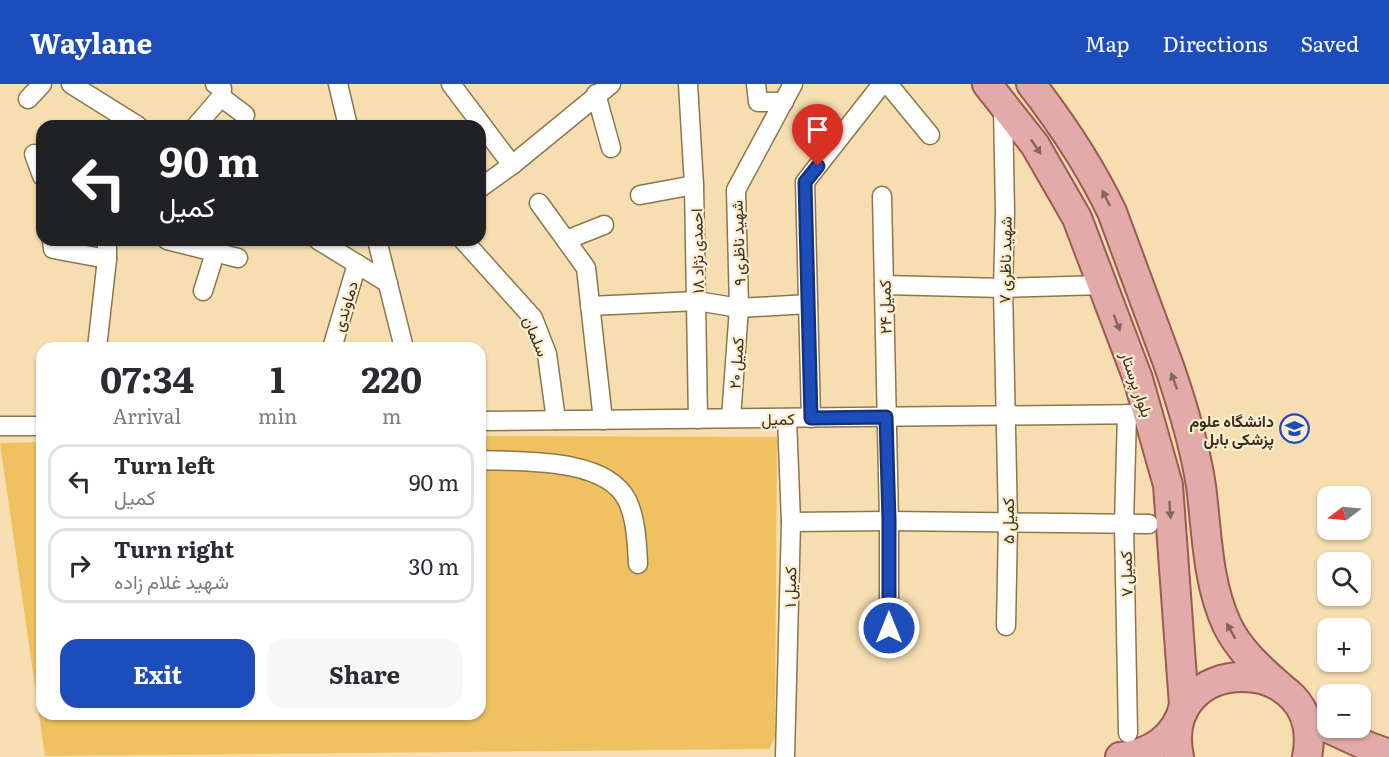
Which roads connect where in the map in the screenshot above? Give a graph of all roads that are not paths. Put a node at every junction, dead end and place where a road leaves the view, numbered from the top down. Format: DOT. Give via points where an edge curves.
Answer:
graph roads {
  1 [pos="42,84"];
  2 [pos="71,84"];
  3 [pos="451,84"];
  4 [pos="688,84"];
  5 [pos="756,84"];
  6 [pos="793,84"];
  7 [pos="882,84"];
  8 [pos="888,84"];
  9 [pos="1031,84"];
  10 [pos="604,89"];
  11 [pos="218,91"];
  12 [pos="340,93"];
  13 [pos="995,94"];
  14 [pos="28,99"];
  15 [pos="784,102"];
  16 [pos="246,115"];
  17 [pos="109,117"];
  18 [pos="200,120"];
  19 [pos="347,120"];
  20 [pos="359,120"];
  21 [pos="478,120"];
  22 [pos="486,130"];
  23 [pos="930,135"];
  24 [pos="611,148"];
  25 [pos="34,154"];
  26 [pos="36,160"];
  27 [pos="512,165"];
  28 [pos="486,184"];
  29 [pos="694,185"];
  30 [pos="640,195"];
  31 [pos="882,196"];
  32 [pos="539,203"];
  33 [pos="604,225"];
  34 [pos="566,240"];
  35 [pos="53,246"];
  36 [pos="107,246"];
  37 [pos="191,246"];
  38 [pos="328,246"];
  39 [pos="378,246"];
  40 [pos="468,246"];
  41 [pos="215,252"];
  42 [pos="238,258"];
  43 [pos="107,260"];
  44 [pos="357,264"];
  45 [pos="388,284"];
  46 [pos="884,285"];
  47 [pos="1103,285"];
  48 [pos="1003,288"];
  49 [pos="203,291"];
  50 [pos="697,301"];
  51 [pos="808,304"];
  52 [pos="590,306"];
  53 [pos="739,308"];
  54 [pos="98,342"];
  55 [pos="334,342"];
  56 [pos="402,342"];
  57 [pos="1138,414"];
  58 [pos="1005,416"];
  59 [pos="886,417"];
  60 [pos="730,418"];
  61 [pos="787,418"];
  62 [pos="811,418"];
  63 [pos="698,419"];
  64 [pos="556,420"];
  65 [pos="603,420"];
  66 [pos="486,421"];
  67 [pos="0,426"];
  68 [pos="36,426"];
  69 [pos="486,460"];
  70 [pos="889,520"];
  71 [pos="791,522"];
  72 [pos="1008,523"];
  73 [pos="1124,524"];
  74 [pos="1149,524"];
  75 [pos="638,564"];
  76 [pos="1006,626"];
  77 [pos="889,628"];
  78 [pos="1284,690"];
  79 [pos="1182,717"];
  80 [pos="1317,720"];
  81 [pos="1317,727"];
  82 [pos="1349,738"];
  83 [pos="1124,745"];
  84 [pos="1389,754"];
  85 [pos="785,757"];
  86 [pos="1179,757"];
  87 [pos="1306,757"];
  1 -- 14 [label="street"];
  2 -- 17 [label="street"];
  3 -- 21 [label="street"];
  4 -- 29 [label="street, احمدی نژاد ۱۸"];
  5 -- 15 [label="street" via="758,102"];
  6 -- 15 [label="street, شهید ناظری ۹"];
  7 -- 51 [label="street" via="805,182"];
  8 -- 23 [label="street"];
  78 -- 9 [label="main road, بلوار پرستار, one-way" via="1247,656 1224,616 1212,574 1198,470 1169,366 1103,193"];
  10 -- 24 [label="street"];
  10 -- 27 [label="street"];
  11 -- 16 [label="street"];
  11 -- 18 [label="street"];
  12 -- 19 [label="street"];
  12 -- 20 [label="street"];
  13 -- 47 [label="main road, بلوار پرستار, one-way" via="1035,145 1073,209"];
  13 -- 48 [label="street, شهید ناظری ۷" via="1005,212"];
  15 -- 53 [label="street, شهید ناظری ۹" via="736,190"];
  22 -- 27 [label="street"];
  25 -- 26 [label="street"];
  27 -- 28 [label="street"];
  29 -- 30 [label="street"];
  29 -- 50 [label="street, احمدی نژاد ۱۸"];
  31 -- 46 [label="street, کمیل ۲۴"];
  32 -- 34 [label="street"];
  33 -- 34 [label="street"];
  34 -- 52 [label="street" via="586,268"];
  35 -- 43 [label="street"];
  36 -- 43 [label="street"];
  37 -- 41 [label="street"];
  38 -- 44 [label="street"];
  39 -- 45 [label="street"];
  40 -- 64 [label="street, سلمان" via="533,318 547,354"];
  41 -- 42 [label="street"];
  41 -- 49 [label="street"];
  43 -- 54 [label="street"];
  44 -- 45 [label="street"];
  44 -- 55 [label="street, دماوندی"];
  45 -- 56 [label="street"];
  46 -- 48 [label="street"];
  46 -- 59 [label="street, کمیل ۲۴"];
  47 -- 48 [label="street"];
  47 -- 57 [label="main road, بلوار پرستار, one-way" via="1138,379"];
  48 -- 58 [label="street, شهید ناظری ۷"];
  50 -- 52 [label="street"];
  50 -- 53 [label="street"];
  50 -- 63 [label="street, احمدی نژاد ۱۸"];
  51 -- 53 [label="street"];
  51 -- 62 [label="street"];
  52 -- 65 [label="street"];
  53 -- 60 [label="street, کمیل ۲۰"];
  57 -- 58 [label="street, کمیل"];
  57 -- 73 [label="street, کمیل ۷"];
  57 -- 79 [label="main road, بلوار پرستار, one-way" via="1168,485"];
  58 -- 59 [label="street, کمیل"];
  58 -- 72 [label="street, کمیل ۵"];
  59 -- 62 [label="street, کمیل"];
  59 -- 70 [label="street, کمیل ۲۴"];
  60 -- 61 [label="street, کمیل"];
  60 -- 63 [label="street, کمیل"];
  61 -- 62 [label="street, کمیل"];
  61 -- 71 [label="street, کمیل ۱"];
  63 -- 65 [label="street, کمیل"];
  64 -- 65 [label="street, کمیل"];
  64 -- 66 [label="street, کمیل"];
  67 -- 68 [label="street"];
  69 -- 75 [label="street" via="554,464 592,471 609,482 628,502"];
  70 -- 71 [label="street"];
  70 -- 72 [label="street"];
  70 -- 77 [label="street, کمیل ۲۴"];
  71 -- 85 [label="street, کمیل ۱"];
  72 -- 73 [label="street"];
  72 -- 76 [label="street, کمیل ۵"];
  73 -- 74 [label="street"];
  73 -- 83 [label="street, کمیل ۷"];
  78 -- 79 [label="main road" via="1254,676 1232,676 1202,690"];
  78 -- 80 [label="main road, بلوار پرستار"];
  79 -- 83 [label="main road" via="1159,745 1141,753"];
  79 -- 86 [label="main road, بلوار پرستار" via="1177,739"];
  81 -- 87 [label="main road" via="1309,738"];
  82 -- 84 [label="main road"];
}
